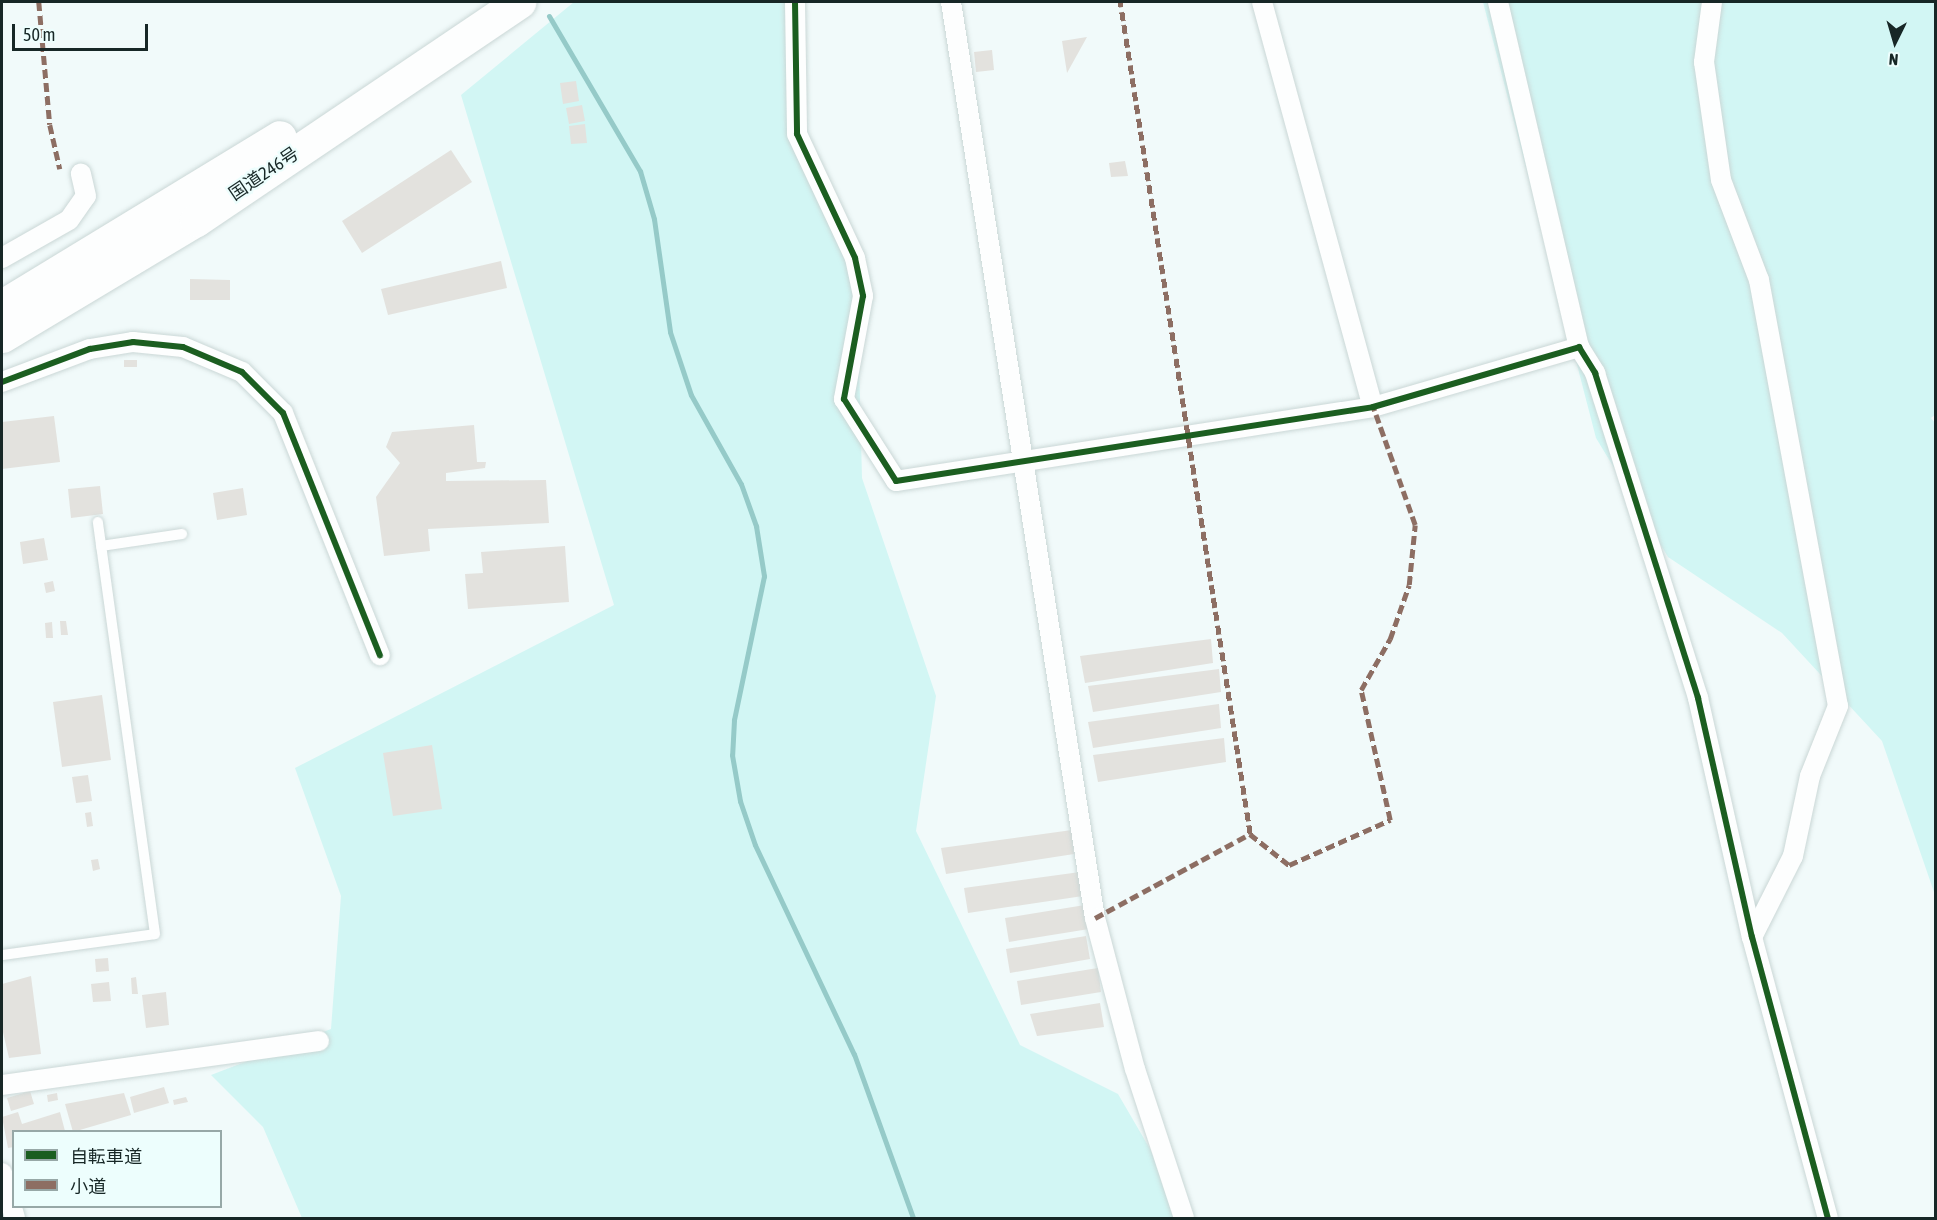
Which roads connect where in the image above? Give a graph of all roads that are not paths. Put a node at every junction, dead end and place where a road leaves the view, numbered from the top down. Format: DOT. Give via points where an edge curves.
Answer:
graph roads {
  1 [pos="481,2"];
  2 [pos="519,2"];
  3 [pos="795,2"];
  4 [pos="951,2"];
  5 [pos="1262,2"];
  6 [pos="1498,2"];
  7 [pos="1712,2"];
  8 [pos="81,174"];
  9 [pos="2,258"];
  10 [pos="2,306"];
  11 [pos="2,336"];
  12 [pos="1579,347"];
  13 [pos="2,382"];
  14 [pos="1373,407"];
  15 [pos="1026,464"];
  16 [pos="98,522"];
  17 [pos="182,534"];
  18 [pos="101,546"];
  19 [pos="380,655"];
  20 [pos="1752,937"];
  21 [pos="2,956"];
  22 [pos="320,1041"];
  23 [pos="2,1085"];
  24 [pos="2,1173"];
  25 [pos="12,1208"];
  26 [pos="1184,1218"];
  27 [pos="1828,1218"];
  1 -- 10 [label="highway, 国道246号" via="251,156"];
  2 -- 11 [label="highway, 国道246号" via="196,220"];
  3 -- 15 [label="street" via="797,134 855,258 863,296 844,399 896,481"];
  4 -- 15 [label="street"];
  5 -- 14 [label="street"];
  6 -- 12 [label="street"];
  7 -- 20 [label="street" via="1704,62 1721,180 1759,280 1838,706 1810,776 1793,856"];
  8 -- 9 [label="street" via="86,196 69,220"];
  12 -- 14 [label="street"];
  12 -- 20 [label="street" via="1594,373 1698,698"];
  13 -- 19 [label="street" via="90,349 133,342 183,347 242,372 283,412"];
  14 -- 15 [label="street"];
  15 -- 26 [label="street" via="1095,918 1135,1069"];
  16 -- 18 [label="lane"];
  17 -- 18 [label="lane"];
  18 -- 21 [label="lane" via="155,934"];
  20 -- 27 [label="street"];
  22 -- 23 [label="street"];
  24 -- 25 [label="street"];
}
